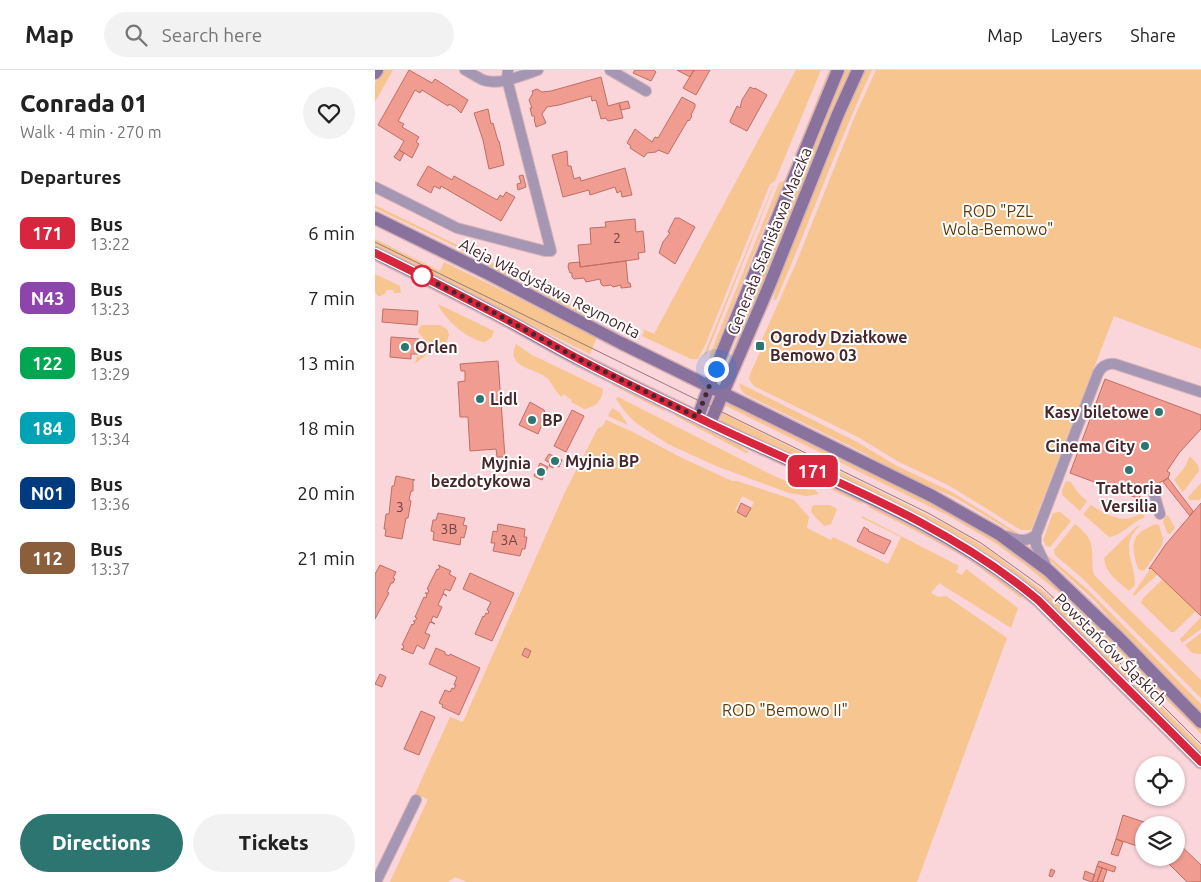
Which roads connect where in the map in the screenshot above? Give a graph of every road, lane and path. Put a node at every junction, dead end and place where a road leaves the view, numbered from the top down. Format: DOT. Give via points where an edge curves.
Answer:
graph roads {
  1 [pos="465,70"];
  2 [pos="538,70"];
  3 [pos="610,70"];
  4 [pos="839,70"];
  5 [pos="858,70"];
  6 [pos="508,74"];
  7 [pos="646,90"];
  8 [pos="375,187"];
  9 [pos="375,218"];
  10 [pos="375,253"];
  11 [pos="709,387"];
  12 [pos="1201,392"];
  13 [pos="723,394"];
  14 [pos="697,417"];
  15 [pos="710,423"];
  16 [pos="1152,487"];
  17 [pos="1160,514"];
  18 [pos="999,534"];
  19 [pos="1036,535"];
  20 [pos="1049,571"];
  21 [pos="1201,722"];
  22 [pos="1201,762"];
  23 [pos="416,800"];
  24 [pos="376,882"];
  1 -- 6 [label="street" via="490,82"];
  2 -- 6 [label="street"];
  3 -- 7 [label="street"];
  4 -- 11 [label="main road, Generała Stanisława Maczka"];
  5 -- 13 [label="main road, Generała Stanisława Maczka"];
  6 -- 8 [label="street" via="551,251 457,228"];
  9 -- 11 [label="main road, Aleja Władysława Reymonta"];
  10 -- 14 [label="main road"];
  11 -- 13 [label="main road, Powstańców Śląskich"];
  11 -- 14 [label="main road, Generała Stanisława Maczka"];
  12 -- 19 [label="street" via="1115,364 1101,368"];
  13 -- 15 [label="main road, Generała Stanisława Maczka"];
  13 -- 18 [label="main road, Powstańców Śląskich" via="932,496"];
  14 -- 15 [label="main road, Powstańców Śląskich"];
  15 -- 22 [label="main road, Powstańców Śląskich" via="934,530 1016,581 1058,618"];
  16 -- 17 [label="street"];
  18 -- 19 [label="street" via="1018,540"];
  18 -- 20 [label="main road, Powstańców Śląskich"];
  19 -- 20 [label="street" via="1036,545"];
  20 -- 21 [label="main road, Powstańców Śląskich"];
  23 -- 24 [label="street"];
}
